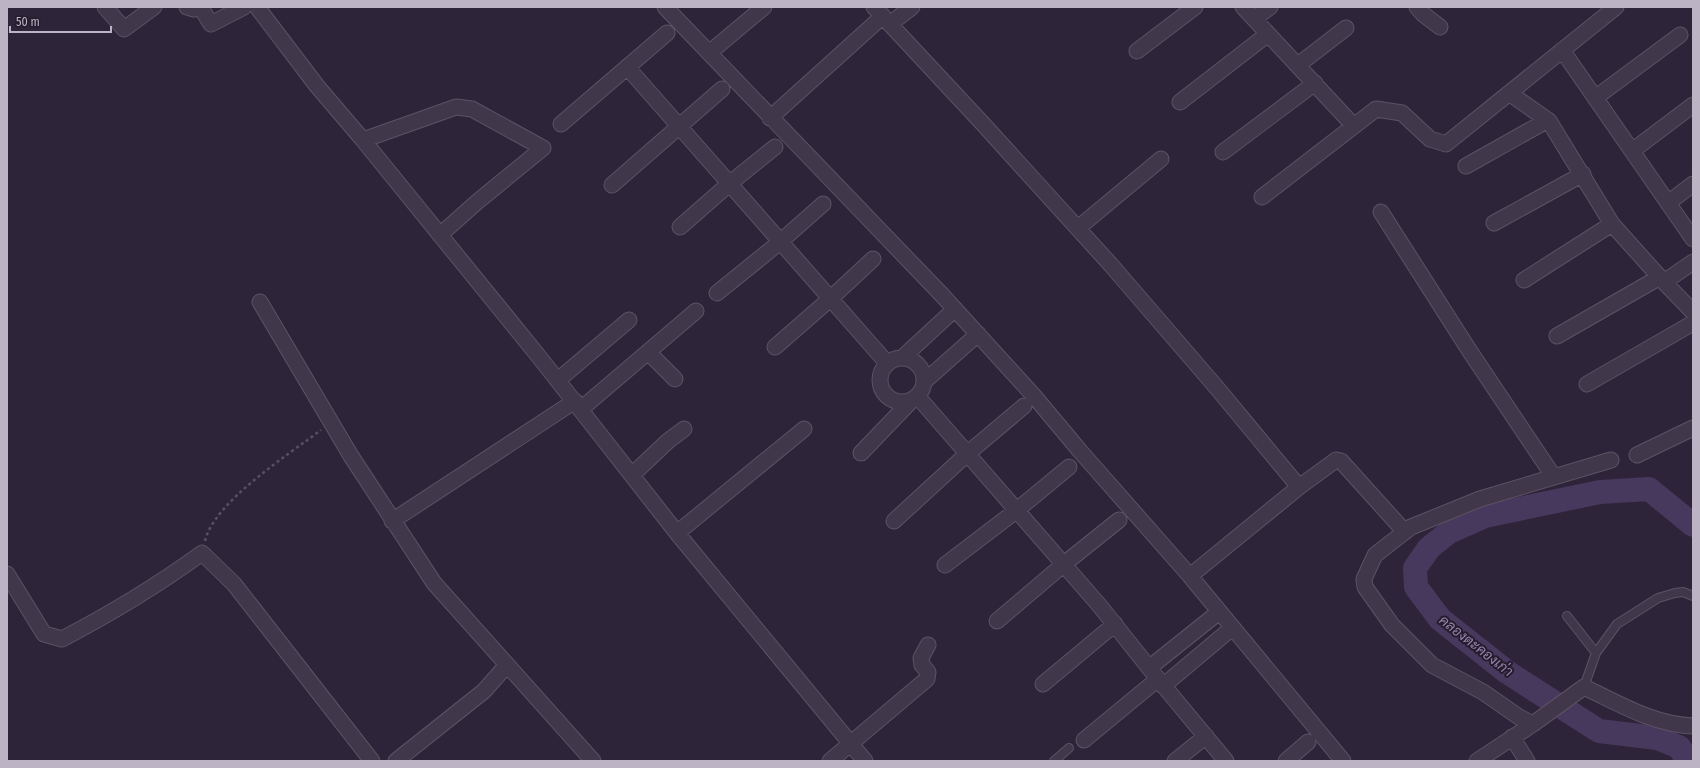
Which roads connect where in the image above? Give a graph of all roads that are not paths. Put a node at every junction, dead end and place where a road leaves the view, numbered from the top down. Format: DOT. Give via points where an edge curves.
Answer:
graph roads {
  1 [pos="105,7"];
  2 [pos="154,7"];
  3 [pos="197,7"];
  4 [pos="244,7"];
  5 [pos="257,7"];
  6 [pos="665,7"];
  7 [pos="764,7"];
  8 [pos="912,7"];
  9 [pos="1195,7"];
  10 [pos="1243,7"];
  11 [pos="1270,7"];
  12 [pos="1417,7"];
  13 [pos="1616,7"];
  14 [pos="882,16"];
  15 [pos="1254,19"];
  16 [pos="1440,27"];
  17 [pos="1346,28"];
  18 [pos="667,33"];
  19 [pos="1268,34"];
  20 [pos="1680,35"];
  21 [pos="1562,50"];
  22 [pos="1137,51"];
  23 [pos="709,53"];
  24 [pos="1298,66"];
  25 [pos="627,67"];
  26 [pos="1315,83"];
  27 [pos="722,89"];
  28 [pos="1510,92"];
  29 [pos="1595,98"];
  30 [pos="1180,102"];
  31 [pos="1693,105"];
  32 [pos="770,118"];
  33 [pos="1548,120"];
  34 [pos="561,124"];
  35 [pos="678,126"];
  36 [pos="1354,126"];
  37 [pos="363,140"];
  38 [pos="775,147"];
  39 [pos="1632,151"];
  40 [pos="1223,152"];
  41 [pos="1161,159"];
  42 [pos="1466,166"];
  43 [pos="1583,174"];
  44 [pos="729,184"];
  45 [pos="1693,184"];
  46 [pos="612,185"];
  47 [pos="1262,197"];
  48 [pos="1668,203"];
  49 [pos="823,204"];
  50 [pos="1381,212"];
  51 [pos="1494,223"];
  52 [pos="1612,224"];
  53 [pos="680,227"];
  54 [pos="1078,228"];
  55 [pos="440,236"];
  56 [pos="1693,239"];
  57 [pos="780,242"];
  58 [pos="873,259"];
  59 [pos="1693,262"];
  60 [pos="1662,279"];
  61 [pos="1524,280"];
  62 [pos="717,294"];
  63 [pos="830,299"];
  64 [pos="260,302"];
  65 [pos="955,309"];
  66 [pos="696,311"];
  67 [pos="1693,312"];
  68 [pos="629,320"];
  69 [pos="1693,323"];
  70 [pos="978,334"];
  71 [pos="1557,336"];
  72 [pos="775,347"];
  73 [pos="648,352"];
  74 [pos="903,358"];
  75 [pos="887,364"];
  76 [pos="675,379"];
  77 [pos="558,380"];
  78 [pos="925,381"];
  79 [pos="1587,384"];
  80 [pos="914,399"];
  81 [pos="578,405"];
  82 [pos="1024,406"];
  83 [pos="1693,428"];
  84 [pos="684,429"];
  85 [pos="804,430"];
  86 [pos="861,453"];
  87 [pos="967,454"];
  88 [pos="1637,455"];
  89 [pos="1611,460"];
  90 [pos="1069,467"];
  91 [pos="632,475"];
  92 [pos="1554,477"];
  93 [pos="1299,487"];
  94 [pos="1017,510"];
  95 [pos="1119,520"];
  96 [pos="392,521"];
  97 [pos="894,521"];
  98 [pos="1405,532"];
  99 [pos="677,533"];
  100 [pos="1064,564"];
  101 [pos="945,565"];
  102 [pos="7,574"];
  103 [pos="1190,576"];
  104 [pos="1693,596"];
  105 [pos="1219,612"];
  106 [pos="1567,616"];
  107 [pos="997,620"];
  108 [pos="1115,624"];
  109 [pos="1232,628"];
  110 [pos="928,645"];
  111 [pos="1596,653"];
  112 [pos="507,665"];
  113 [pos="1157,678"];
  114 [pos="1043,684"];
  115 [pos="1580,690"];
  116 [pos="1533,724"];
  117 [pos="1693,726"];
  118 [pos="1206,736"];
  119 [pos="1512,737"];
  120 [pos="1084,740"];
  121 [pos="1308,742"];
  122 [pos="852,744"];
  123 [pos="1069,748"];
  124 [pos="372,761"];
  125 [pos="396,761"];
  126 [pos="593,761"];
  127 [pos="830,761"];
  128 [pos="865,761"];
  129 [pos="1054,761"];
  130 [pos="1175,761"];
  131 [pos="1226,761"];
  132 [pos="1286,761"];
  133 [pos="1342,761"];
  134 [pos="1477,761"];
  135 [pos="1527,761"];
  1 -- 2 [label="street" via="124,29"];
  3 -- 4 [label="street" via="211,24"];
  5 -- 37 [label="street" via="316,86"];
  6 -- 23 [label="street"];
  7 -- 23 [label="street"];
  8 -- 14 [label="street"];
  9 -- 22 [label="street"];
  10 -- 15 [label="street"];
  11 -- 15 [label="street"];
  12 -- 16 [label="street"];
  13 -- 21 [label="street"];
  14 -- 32 [label="street"];
  14 -- 54 [label="street"];
  15 -- 19 [label="street"];
  17 -- 24 [label="street"];
  18 -- 25 [label="street"];
  19 -- 24 [label="street"];
  19 -- 30 [label="street"];
  20 -- 29 [label="street"];
  21 -- 28 [label="street"];
  21 -- 29 [label="street"];
  23 -- 32 [label="street"];
  24 -- 26 [label="street"];
  25 -- 34 [label="street"];
  25 -- 35 [label="street"];
  26 -- 36 [label="street"];
  26 -- 40 [label="street"];
  27 -- 35 [label="street"];
  28 -- 33 [label="street"];
  28 -- 36 [label="street" via="1446,144 1430,139 1402,113 1376,109"];
  29 -- 39 [label="street"];
  31 -- 39 [label="street"];
  32 -- 65 [label="street"];
  33 -- 42 [label="street"];
  33 -- 43 [label="street"];
  35 -- 44 [label="street"];
  35 -- 46 [label="street"];
  36 -- 47 [label="street"];
  37 -- 55 [label="street"];
  37 -- 55 [label="street" via="456,107 472,109 543,148"];
  38 -- 44 [label="street"];
  39 -- 48 [label="street"];
  41 -- 54 [label="street"];
  43 -- 51 [label="street"];
  43 -- 52 [label="street"];
  44 -- 53 [label="street"];
  44 -- 57 [label="street"];
  45 -- 48 [label="street"];
  48 -- 56 [label="street"];
  49 -- 57 [label="street"];
  50 -- 92 [label="street" via="1468,350"];
  52 -- 60 [label="street"];
  52 -- 61 [label="street"];
  54 -- 93 [label="street"];
  55 -- 77 [label="street"];
  57 -- 62 [label="street"];
  57 -- 63 [label="street"];
  58 -- 63 [label="street"];
  59 -- 60 [label="street"];
  60 -- 67 [label="street"];
  60 -- 71 [label="street"];
  63 -- 72 [label="street"];
  63 -- 75 [label="street"];
  64 -- 96 [label="street"];
  65 -- 70 [label="street"];
  65 -- 74 [label="street"];
  66 -- 73 [label="street"];
  68 -- 77 [label="street"];
  69 -- 79 [label="street"];
  70 -- 78 [label="street"];
  70 -- 103 [label="street"];
  73 -- 76 [label="street"];
  73 -- 81 [label="street"];
  74 -- 75 [label="street" via="894,359"];
  74 -- 78 [label="street" via="919,365 924,372"];
  75 -- 80 [label="street" via="879,379 883,392 892,401 901,403"];
  77 -- 81 [label="street"];
  78 -- 80 [label="street" via="923,390"];
  80 -- 86 [label="street"];
  80 -- 87 [label="street"];
  81 -- 91 [label="street"];
  81 -- 96 [label="street"];
  82 -- 87 [label="street"];
  83 -- 88 [label="street"];
  84 -- 91 [label="street"];
  85 -- 99 [label="street"];
  87 -- 94 [label="street"];
  87 -- 97 [label="street"];
  89 -- 92 [label="street"];
  90 -- 94 [label="street"];
  91 -- 99 [label="street"];
  92 -- 98 [label="street" via="1480,499 1411,527"];
  93 -- 98 [label="street" via="1336,460 1341,461"];
  93 -- 103 [label="street"];
  94 -- 100 [label="street"];
  94 -- 101 [label="street"];
  95 -- 100 [label="street"];
  96 -- 112 [label="street" via="434,584"];
  98 -- 116 [label="street" via="1375,556 1364,579 1365,587 1392,625 1432,665 1483,692"];
  99 -- 122 [label="street"];
  100 -- 107 [label="street"];
  100 -- 108 [label="street"];
  102 -- 124 [label="street" via="44,634 62,639 175,573 202,553 234,584"];
  103 -- 105 [label="street"];
  104 -- 111 [label="lane" via="1683,592 1658,598 1617,624"];
  105 -- 109 [label="street"];
  105 -- 113 [label="street"];
  106 -- 111 [label="lane"];
  108 -- 113 [label="street"];
  108 -- 114 [label="street"];
  109 -- 113 [label="street"];
  109 -- 133 [label="street"];
  110 -- 122 [label="street" via="921,658 922,666 928,672 927,679"];
  111 -- 115 [label="lane"];
  112 -- 125 [label="street" via="484,691"];
  112 -- 126 [label="street"];
  113 -- 118 [label="street"];
  113 -- 120 [label="street"];
  115 -- 116 [label="street"];
  115 -- 117 [label="street" via="1638,713 1683,726"];
  116 -- 119 [label="street"];
  118 -- 130 [label="street"];
  118 -- 131 [label="street"];
  119 -- 134 [label="street"];
  119 -- 135 [label="street"];
  121 -- 132 [label="street"];
  122 -- 127 [label="street"];
  122 -- 128 [label="street"];
  123 -- 129 [label="lane"];
}
